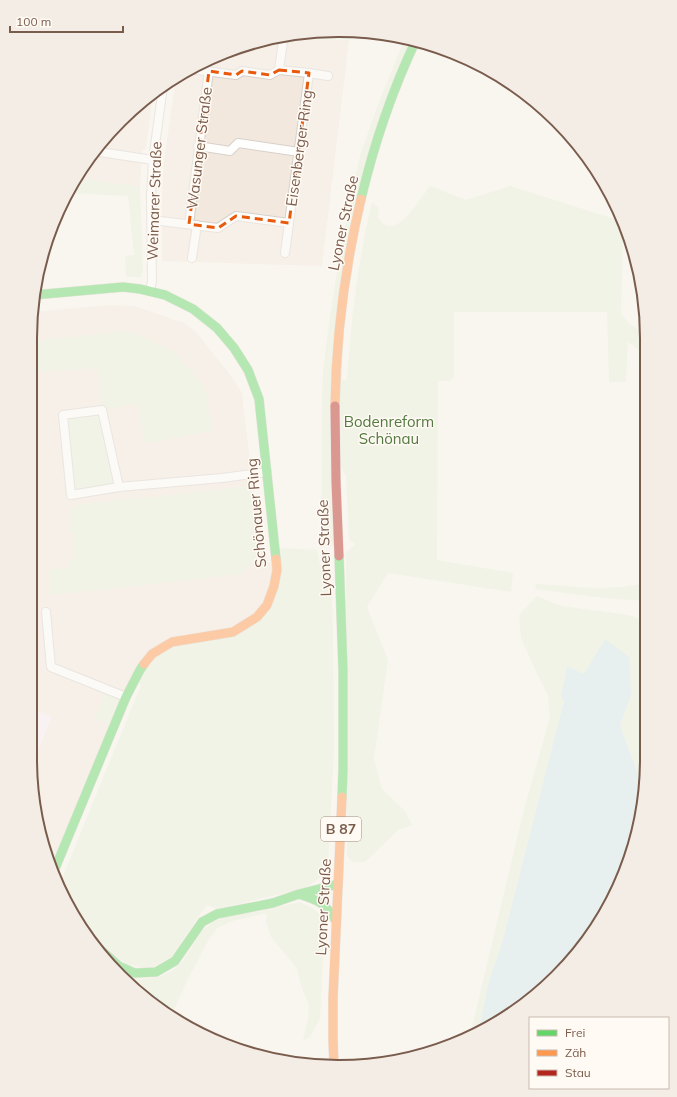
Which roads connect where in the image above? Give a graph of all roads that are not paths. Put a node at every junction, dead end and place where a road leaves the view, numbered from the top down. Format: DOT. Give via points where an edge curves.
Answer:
graph roads {
  1 [pos="283,43"];
  2 [pos="413,46"];
  3 [pos="202,70"];
  4 [pos="279,70"];
  5 [pos="209,71"];
  6 [pos="310,73"];
  7 [pos="328,76"];
  8 [pos="162,94"];
  9 [pos="198,146"];
  10 [pos="101,152"];
  11 [pos="299,152"];
  12 [pos="153,160"];
  13 [pos="152,220"];
  14 [pos="189,224"];
  15 [pos="289,224"];
  16 [pos="198,225"];
  17 [pos="285,253"];
  18 [pos="192,258"];
  19 [pos="150,291"];
  20 [pos="41,294"];
  21 [pos="267,472"];
  22 [pos="119,487"];
  23 [pos="46,612"];
  24 [pos="126,697"];
  25 [pos="57,865"];
  26 [pos="338,884"];
  27 [pos="299,894"];
  28 [pos="336,922"];
  29 [pos="120,967"];
  30 [pos="333,1060"];
  1 -- 4 [label="street"];
  2 -- 26 [label="street, Lyoner Straße / B 87" via="382,123 370,164 350,249 338,340 335,432 342,640 343,766"];
  3 -- 5 [label="street, Eisenberger Ring"];
  4 -- 5 [label="street, Eisenberger Ring" via="270,75 242,71 236,75"];
  4 -- 6 [label="street, Eisenberger Ring"];
  5 -- 9 [label="street, Wasunger Straße"];
  6 -- 7 [label="street, Eisenberger Ring"];
  6 -- 11 [label="street, Eisenberger Ring"];
  8 -- 12 [label="street, Weimarer Straße"];
  9 -- 11 [label="street" via="230,151 238,143"];
  9 -- 14 [label="street, Wasunger Straße"];
  10 -- 12 [label="street"];
  11 -- 15 [label="street, Eisenberger Ring"];
  12 -- 13 [label="street, Weimarer Straße"];
  13 -- 14 [label="street, Eisenberger Ring"];
  13 -- 19 [label="street, Weimarer Straße"];
  14 -- 16 [label="street, Eisenberger Ring"];
  15 -- 16 [label="street, Eisenberger Ring" via="236,216 218,228"];
  15 -- 17 [label="street, Eisenberger Ring"];
  16 -- 18 [label="street"];
  19 -- 20 [label="street, Schönauer Ring" via="123,287"];
  19 -- 21 [label="street, Schönauer Ring" via="193,309 217,328 234,348 248,370 259,399"];
  21 -- 22 [label="street"];
  21 -- 24 [label="street, Schönauer Ring" via="277,570 267,605 257,617 233,632 172,642 152,654"];
  22 -- 22 [label="street" via="71,495 63,415 102,410"];
  23 -- 24 [label="street" via="51,667"];
  24 -- 25 [label="street, Schönauer Ring"];
  26 -- 27 [label="street"];
  26 -- 28 [label="street, Lyoner Straße / B 87"];
  27 -- 28 [label="street" via="317,900 328,908"];
  27 -- 29 [label="street" via="273,903 217,914 202,922 175,961 156,972 135,973"];
  28 -- 30 [label="street, Lyoner Straße / B 87" via="332,1001"];
}
